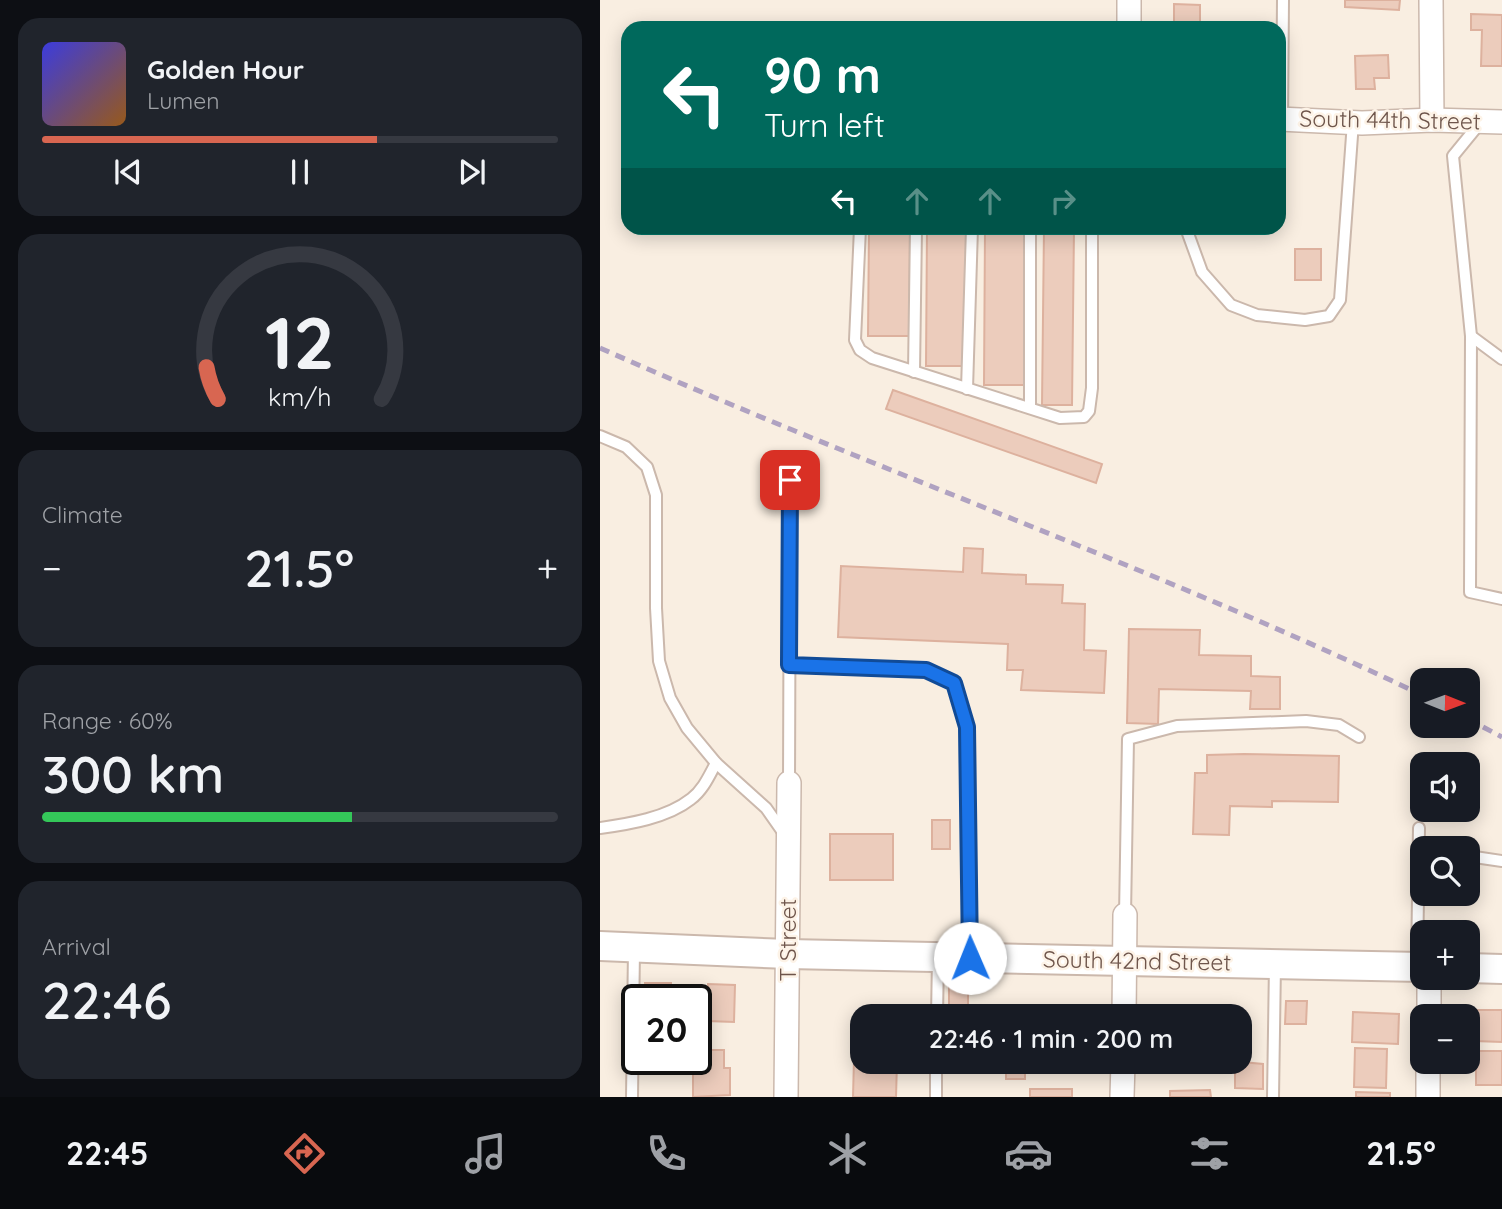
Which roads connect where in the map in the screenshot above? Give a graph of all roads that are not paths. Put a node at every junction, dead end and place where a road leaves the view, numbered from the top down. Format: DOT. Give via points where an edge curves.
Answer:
graph roads {
  1 [pos="1129,0"];
  2 [pos="1283,0"];
  3 [pos="1431,0"];
  4 [pos="1129,21"];
  5 [pos="1282,21"];
  6 [pos="1286,119"];
  7 [pos="1432,120"];
  8 [pos="1353,122"];
  9 [pos="1492,122"];
  10 [pos="860,235"];
  11 [pos="916,235"];
  12 [pos="972,235"];
  13 [pos="1030,235"];
  14 [pos="1092,235"];
  15 [pos="1189,235"];
  16 [pos="1472,336"];
  17 [pos="1502,359"];
  18 [pos="914,372"];
  19 [pos="967,389"];
  20 [pos="1030,408"];
  21 [pos="600,436"];
  22 [pos="790,480"];
  23 [pos="1502,600"];
  24 [pos="789,665"];
  25 [pos="1359,737"];
  26 [pos="716,763"];
  27 [pos="789,783"];
  28 [pos="600,828"];
  29 [pos="1419,828"];
  30 [pos="1420,836"];
  31 [pos="788,841"];
  32 [pos="1480,858"];
  33 [pos="1502,861"];
  34 [pos="1125,915"];
  35 [pos="600,946"];
  36 [pos="634,947"];
  37 [pos="788,954"];
  38 [pos="938,957"];
  39 [pos="970,958"];
  40 [pos="1125,961"];
  41 [pos="1275,964"];
  42 [pos="1480,968"];
  43 [pos="1502,969"];
  44 [pos="1410,970"];
  45 [pos="937,1004"];
  46 [pos="1124,1004"];
  47 [pos="936,1074"];
  48 [pos="1123,1074"];
  49 [pos="1428,1074"];
  50 [pos="632,1097"];
  51 [pos="786,1097"];
  52 [pos="936,1097"];
  53 [pos="1122,1097"];
  54 [pos="1274,1097"];
  55 [pos="1428,1097"];
  1 -- 4 [label="street"];
  2 -- 5 [label="lane"];
  3 -- 7 [label="street"];
  6 -- 8 [label="street, South 44th Street"];
  7 -- 8 [label="street, South 44th Street"];
  7 -- 9 [label="street, South 44th Street"];
  8 -- 15 [label="lane" via="1340,300 1329,316 1305,320 1257,316 1231,305 1202,272"];
  9 -- 16 [label="lane" via="1453,156"];
  10 -- 18 [label="lane" via="855,340 872,358"];
  11 -- 18 [label="lane"];
  12 -- 19 [label="lane"];
  13 -- 20 [label="lane"];
  14 -- 20 [label="lane" via="1089,411 1084,417 1060,418"];
  16 -- 17 [label="lane"];
  16 -- 23 [label="lane" via="1470,592"];
  18 -- 19 [label="lane"];
  19 -- 20 [label="lane"];
  21 -- 26 [label="lane" via="626,447 647,467 656,495 659,661 670,698"];
  22 -- 24 [label="lane"];
  24 -- 27 [label="lane"];
  24 -- 39 [label="lane" via="926,670 954,683 967,727"];
  25 -- 34 [label="lane" via="1339,725 1306,721 1177,726 1128,739"];
  26 -- 28 [label="lane" via="690,799 663,813"];
  26 -- 31 [label="lane" via="766,808"];
  27 -- 31 [label="street, T Street"];
  29 -- 30 [label="lane"];
  31 -- 37 [label="street, T Street"];
  32 -- 33 [label="lane"];
  34 -- 40 [label="street"];
  35 -- 36 [label="street, South 42nd Street"];
  36 -- 37 [label="street, South 42nd Street"];
  36 -- 50 [label="lane"];
  37 -- 38 [label="street, South 42nd Street"];
  37 -- 51 [label="street, T Street"];
  38 -- 39 [label="street, South 42nd Street"];
  38 -- 45 [label="lane"];
  39 -- 40 [label="street, South 42nd Street"];
  40 -- 41 [label="street, South 42nd Street"];
  40 -- 46 [label="street"];
  41 -- 44 [label="street, South 42nd Street"];
  41 -- 54 [label="lane"];
  42 -- 43 [label="street"];
  47 -- 52 [label="lane"];
  48 -- 53 [label="street"];
  49 -- 55 [label="street"];
}
